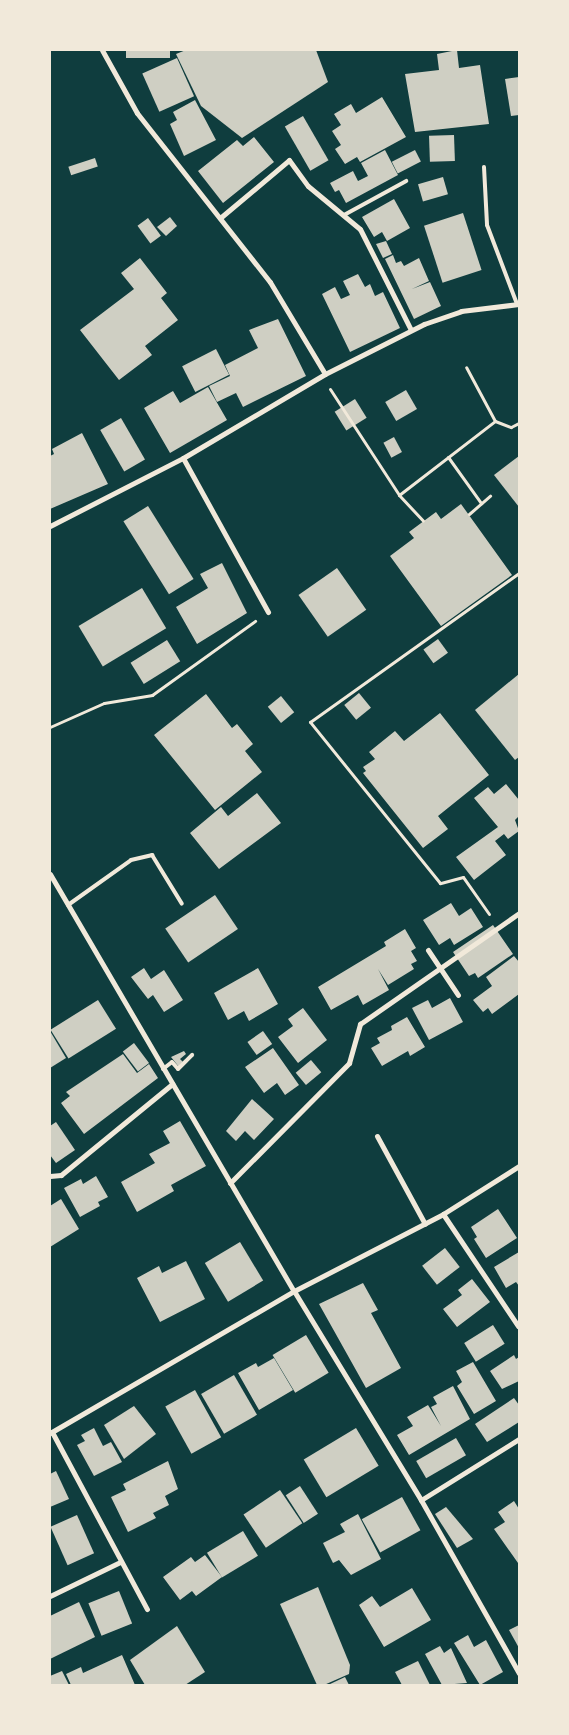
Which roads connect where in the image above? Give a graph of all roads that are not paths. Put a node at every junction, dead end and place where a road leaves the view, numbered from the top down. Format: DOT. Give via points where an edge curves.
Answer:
graph roads {
  1 [pos="102,50"];
  2 [pos="484,167"];
  3 [pos="406,181"];
  4 [pos="344,216"];
  5 [pos="220,218"];
  6 [pos="518,304"];
  7 [pos="411,330"];
  8 [pos="325,374"];
  9 [pos="183,458"];
  10 [pos="50,526"];
  11 [pos="268,612"];
  12 [pos="50,874"];
  13 [pos="182,904"];
  14 [pos="68,905"];
  15 [pos="519,913"];
  16 [pos="428,950"];
  17 [pos="441,970"];
  18 [pos="458,995"];
  19 [pos="192,1055"];
  20 [pos="163,1069"];
  21 [pos="172,1084"];
  22 [pos="377,1136"];
  23 [pos="519,1166"];
  24 [pos="50,1176"];
  25 [pos="230,1183"];
  26 [pos="443,1214"];
  27 [pos="425,1224"];
  28 [pos="294,1291"];
  29 [pos="518,1326"];
  30 [pos="51,1433"];
  31 [pos="519,1439"];
  32 [pos="421,1500"];
  33 [pos="120,1562"];
  34 [pos="50,1596"];
  35 [pos="147,1609"];
  36 [pos="519,1673"];
  1 -- 5 [label="street" via="137,113"];
  2 -- 6 [label="lane" via="487,226"];
  3 -- 4 [label="lane"];
  4 -- 5 [label="street" via="308,186 289,160"];
  4 -- 7 [label="street" via="360,230"];
  5 -- 8 [label="street" via="270,282"];
  6 -- 7 [label="street" via="461,312"];
  7 -- 8 [label="street"];
  8 -- 9 [label="street"];
  9 -- 10 [label="street"];
  9 -- 11 [label="street"];
  12 -- 14 [label="street"];
  13 -- 14 [label="lane" via="152,855 131,860"];
  14 -- 20 [label="street"];
  15 -- 17 [label="street"];
  16 -- 17 [label="street"];
  17 -- 18 [label="street"];
  17 -- 25 [label="street" via="360,1024 349,1063"];
  19 -- 20 [label="lane" via="178,1069 172,1062"];
  20 -- 21 [label="street"];
  21 -- 24 [label="street" via="61,1175"];
  21 -- 25 [label="street"];
  22 -- 27 [label="street"];
  23 -- 26 [label="street"];
  25 -- 28 [label="street"];
  26 -- 27 [label="street"];
  26 -- 29 [label="street"];
  27 -- 28 [label="street"];
  28 -- 30 [label="street"];
  28 -- 32 [label="street"];
  30 -- 33 [label="street"];
  31 -- 32 [label="street"];
  32 -- 36 [label="street"];
  33 -- 34 [label="street"];
  33 -- 35 [label="street"];
}
